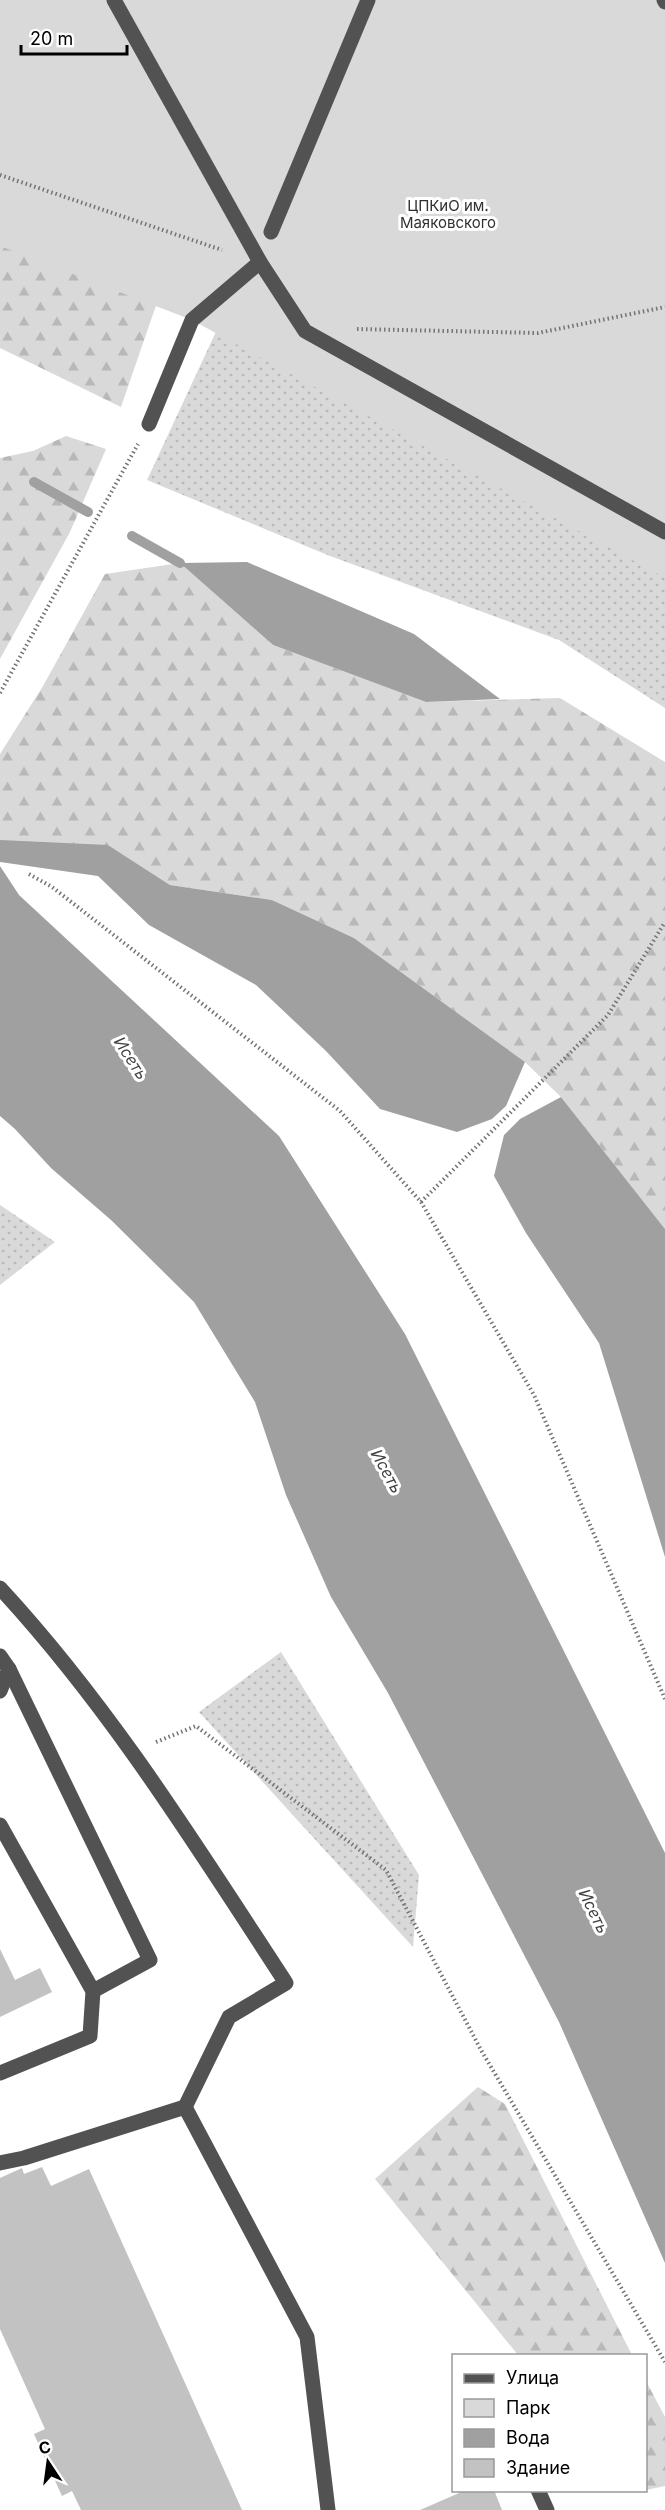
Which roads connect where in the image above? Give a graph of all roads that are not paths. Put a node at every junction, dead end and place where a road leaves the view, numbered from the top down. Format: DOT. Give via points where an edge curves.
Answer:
graph roads {
  1 [pos="114,0"];
  2 [pos="368,0"];
  3 [pos="271,232"];
  4 [pos="260,262"];
  5 [pos="149,424"];
  6 [pos="665,532"];
  7 [pos="0,1588"];
  8 [pos="0,1656"];
  9 [pos="9,1669"];
  10 [pos="0,1691"];
  11 [pos="0,1825"];
  12 [pos="93,1991"];
  13 [pos="0,2073"];
  14 [pos="185,2107"];
  15 [pos="0,2163"];
  16 [pos="539,2492"];
  17 [pos="328,2510"];
  18 [pos="547,2510"];
  1 -- 4 [label="street"];
  2 -- 3 [label="street"];
  4 -- 5 [label="street" via="192,320"];
  4 -- 6 [label="street" via="305,331"];
  7 -- 14 [label="street" via="41,1633 132,1750 286,1983 229,2017"];
  8 -- 9 [label="street"];
  9 -- 10 [label="street"];
  9 -- 12 [label="street" via="150,1960"];
  11 -- 12 [label="street"];
  12 -- 13 [label="street" via="90,2036"];
  14 -- 15 [label="street"];
  14 -- 17 [label="street" via="307,2337"];
  16 -- 18 [label="street"];
}
